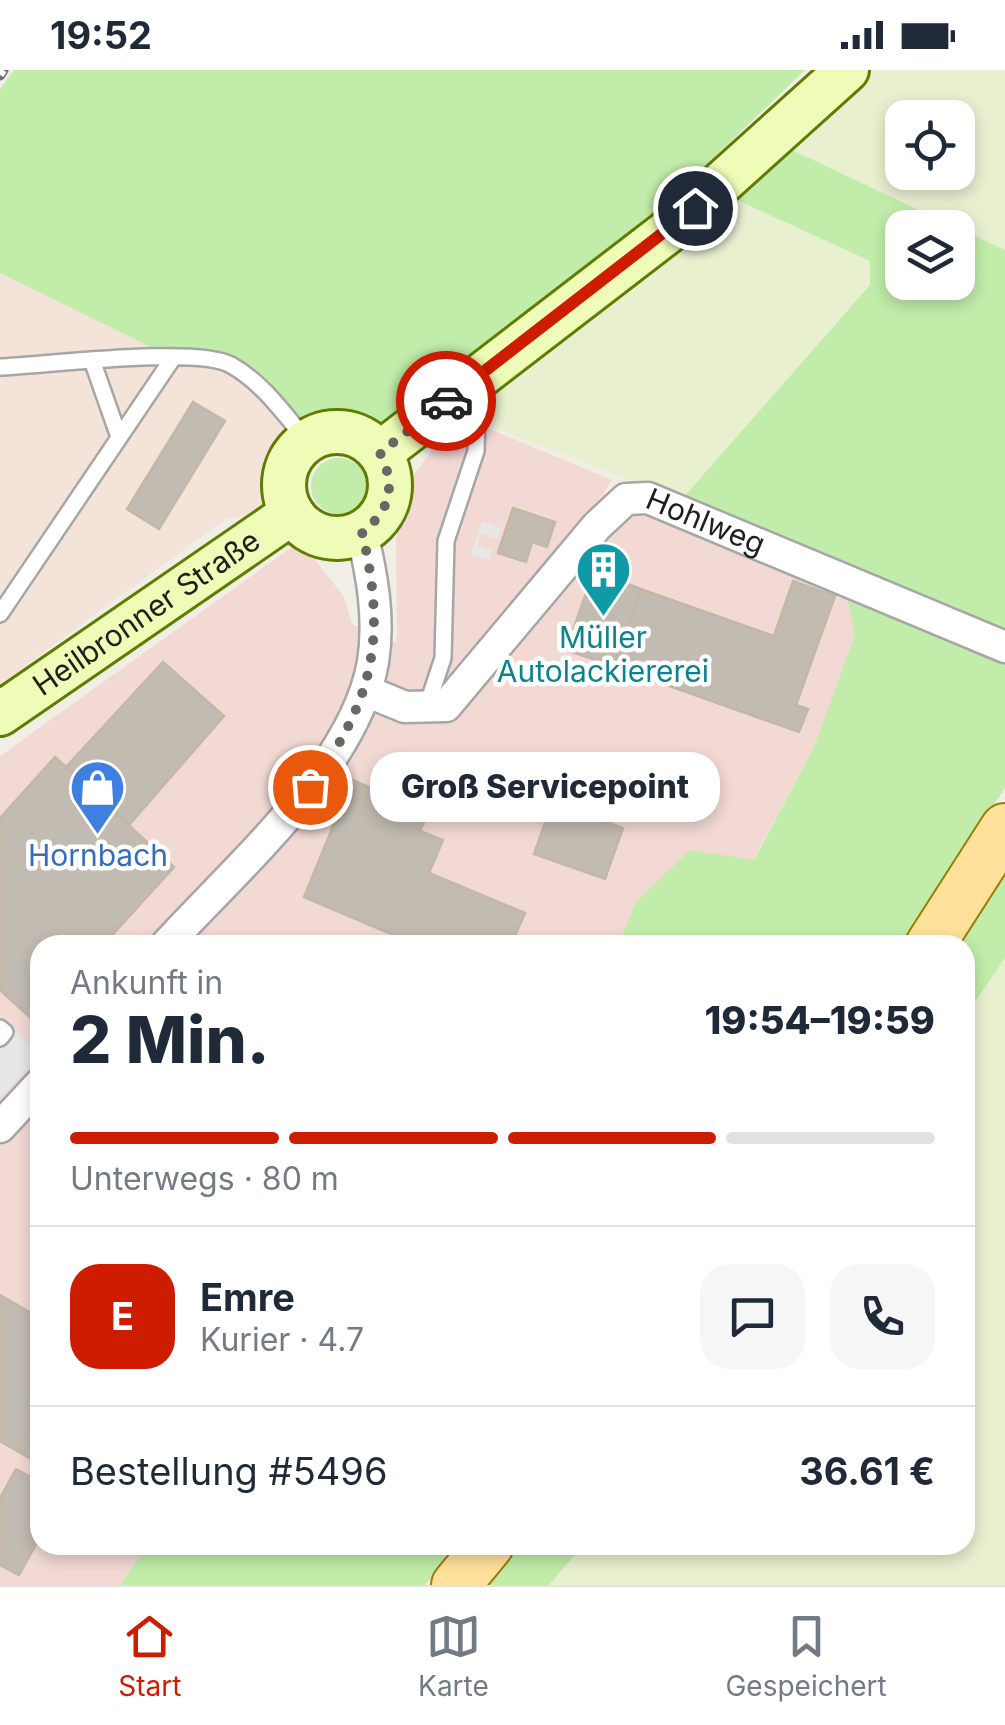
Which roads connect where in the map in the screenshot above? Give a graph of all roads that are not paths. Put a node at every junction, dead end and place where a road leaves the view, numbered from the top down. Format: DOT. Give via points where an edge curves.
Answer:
graph roads {
  1 [pos="848,70"];
  2 [pos="173,358"];
  3 [pos="93,362"];
  4 [pos="0,367"];
  5 [pos="467,385"];
  6 [pos="120,437"];
  7 [pos="308,441"];
  8 [pos="380,453"];
  9 [pos="292,514"];
  10 [pos="362,532"];
  11 [pos="0,614"];
  12 [pos="1005,647"];
  13 [pos="366,691"];
  14 [pos="427,706"];
  15 [pos="0,714"];
  16 [pos="1005,828"];
  17 [pos="175,935"];
  18 [pos="937,935"];
  19 [pos="0,1028"];
  20 [pos="0,1038"];
  21 [pos="30,1095"];
  22 [pos="0,1127"];
  23 [pos="481,1555"];
  24 [pos="456,1585"];
  1 -- 5 [label="street" via="666,233"];
  2 -- 3 [label="lane"];
  2 -- 6 [label="lane"];
  2 -- 7 [label="lane" via="228,362 260,386"];
  3 -- 4 [label="lane"];
  3 -- 6 [label="lane"];
  5 -- 8 [label="street"];
  5 -- 14 [label="lane" via="477,416 476,450 446,541 444,658"];
  6 -- 11 [label="lane"];
  7 -- 8 [label="street" via="338,432"];
  7 -- 9 [label="street, Heilbronner Straße" via="284,482"];
  8 -- 10 [label="street" via="390,488 377,522"];
  9 -- 10 [label="street, Heilbronner Straße" via="331,538"];
  9 -- 15 [label="street, Heilbronner Straße"];
  10 -- 13 [label="street" via="374,581 374,658"];
  12 -- 14 [label="street, Hohlweg" via="648,498 626,499 446,706"];
  13 -- 14 [label="street" via="404,706"];
  13 -- 17 [label="street" via="344,740 310,787"];
  16 -- 18 [label="main road"];
  19 -- 20 [label="lane"];
  21 -- 22 [label="street"];
  23 -- 24 [label="main road"];
}
